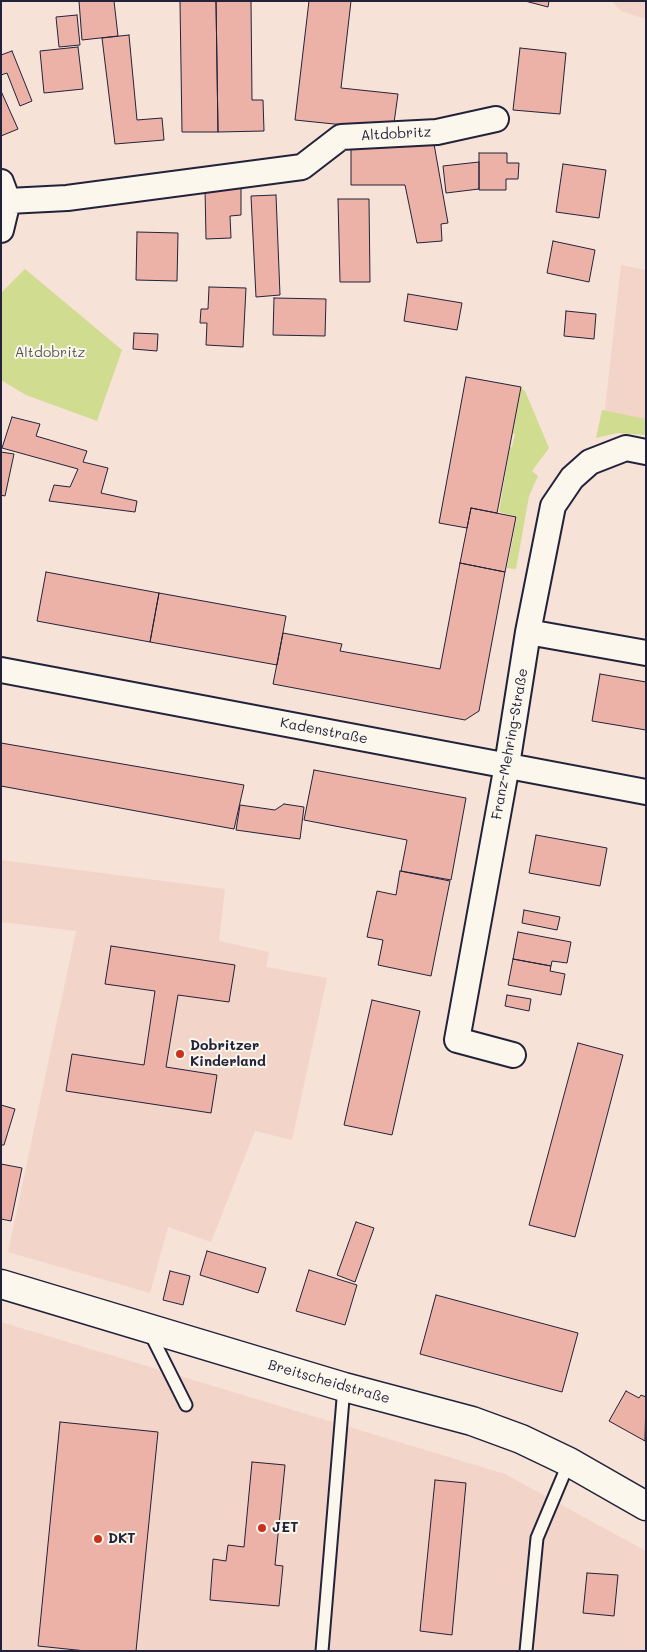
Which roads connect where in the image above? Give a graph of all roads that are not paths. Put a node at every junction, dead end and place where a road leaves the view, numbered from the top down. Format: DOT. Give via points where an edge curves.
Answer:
graph roads {
  1 [pos="496,119"];
  2 [pos="5,192"];
  3 [pos="1,230"];
  4 [pos="646,452"];
  5 [pos="528,632"];
  6 [pos="646,653"];
  7 [pos="1,670"];
  8 [pos="507,765"];
  9 [pos="646,792"];
  10 [pos="513,1055"];
  11 [pos="1,1284"];
  12 [pos="148,1328"];
  13 [pos="344,1387"];
  14 [pos="186,1405"];
  15 [pos="569,1462"];
  16 [pos="646,1506"];
  17 [pos="322,1651"];
  18 [pos="526,1651"];
  1 -- 2 [label="street, Altdobritz" via="437,132 341,136 302,167 67,198"];
  2 -- 3 [label="street, Altdobritz"];
  4 -- 5 [label="street, Franz-Mehring-Straße" via="626,448 590,462 558,496 553,506"];
  5 -- 6 [label="street"];
  5 -- 8 [label="street, Franz-Mehring-Straße"];
  7 -- 8 [label="street, Kadenstraße"];
  8 -- 9 [label="street, Kadenstraße"];
  8 -- 10 [label="street, Franz-Mehring-Straße" via="457,1040"];
  11 -- 12 [label="main road, Breitscheidstraße"];
  12 -- 13 [label="main road, Breitscheidstraße"];
  12 -- 14 [label="lane"];
  13 -- 15 [label="main road, Breitscheidstraße" via="472,1421"];
  13 -- 17 [label="lane"];
  15 -- 16 [label="main road, Breitscheidstraße"];
  15 -- 18 [label="lane" via="537,1538"];
}
